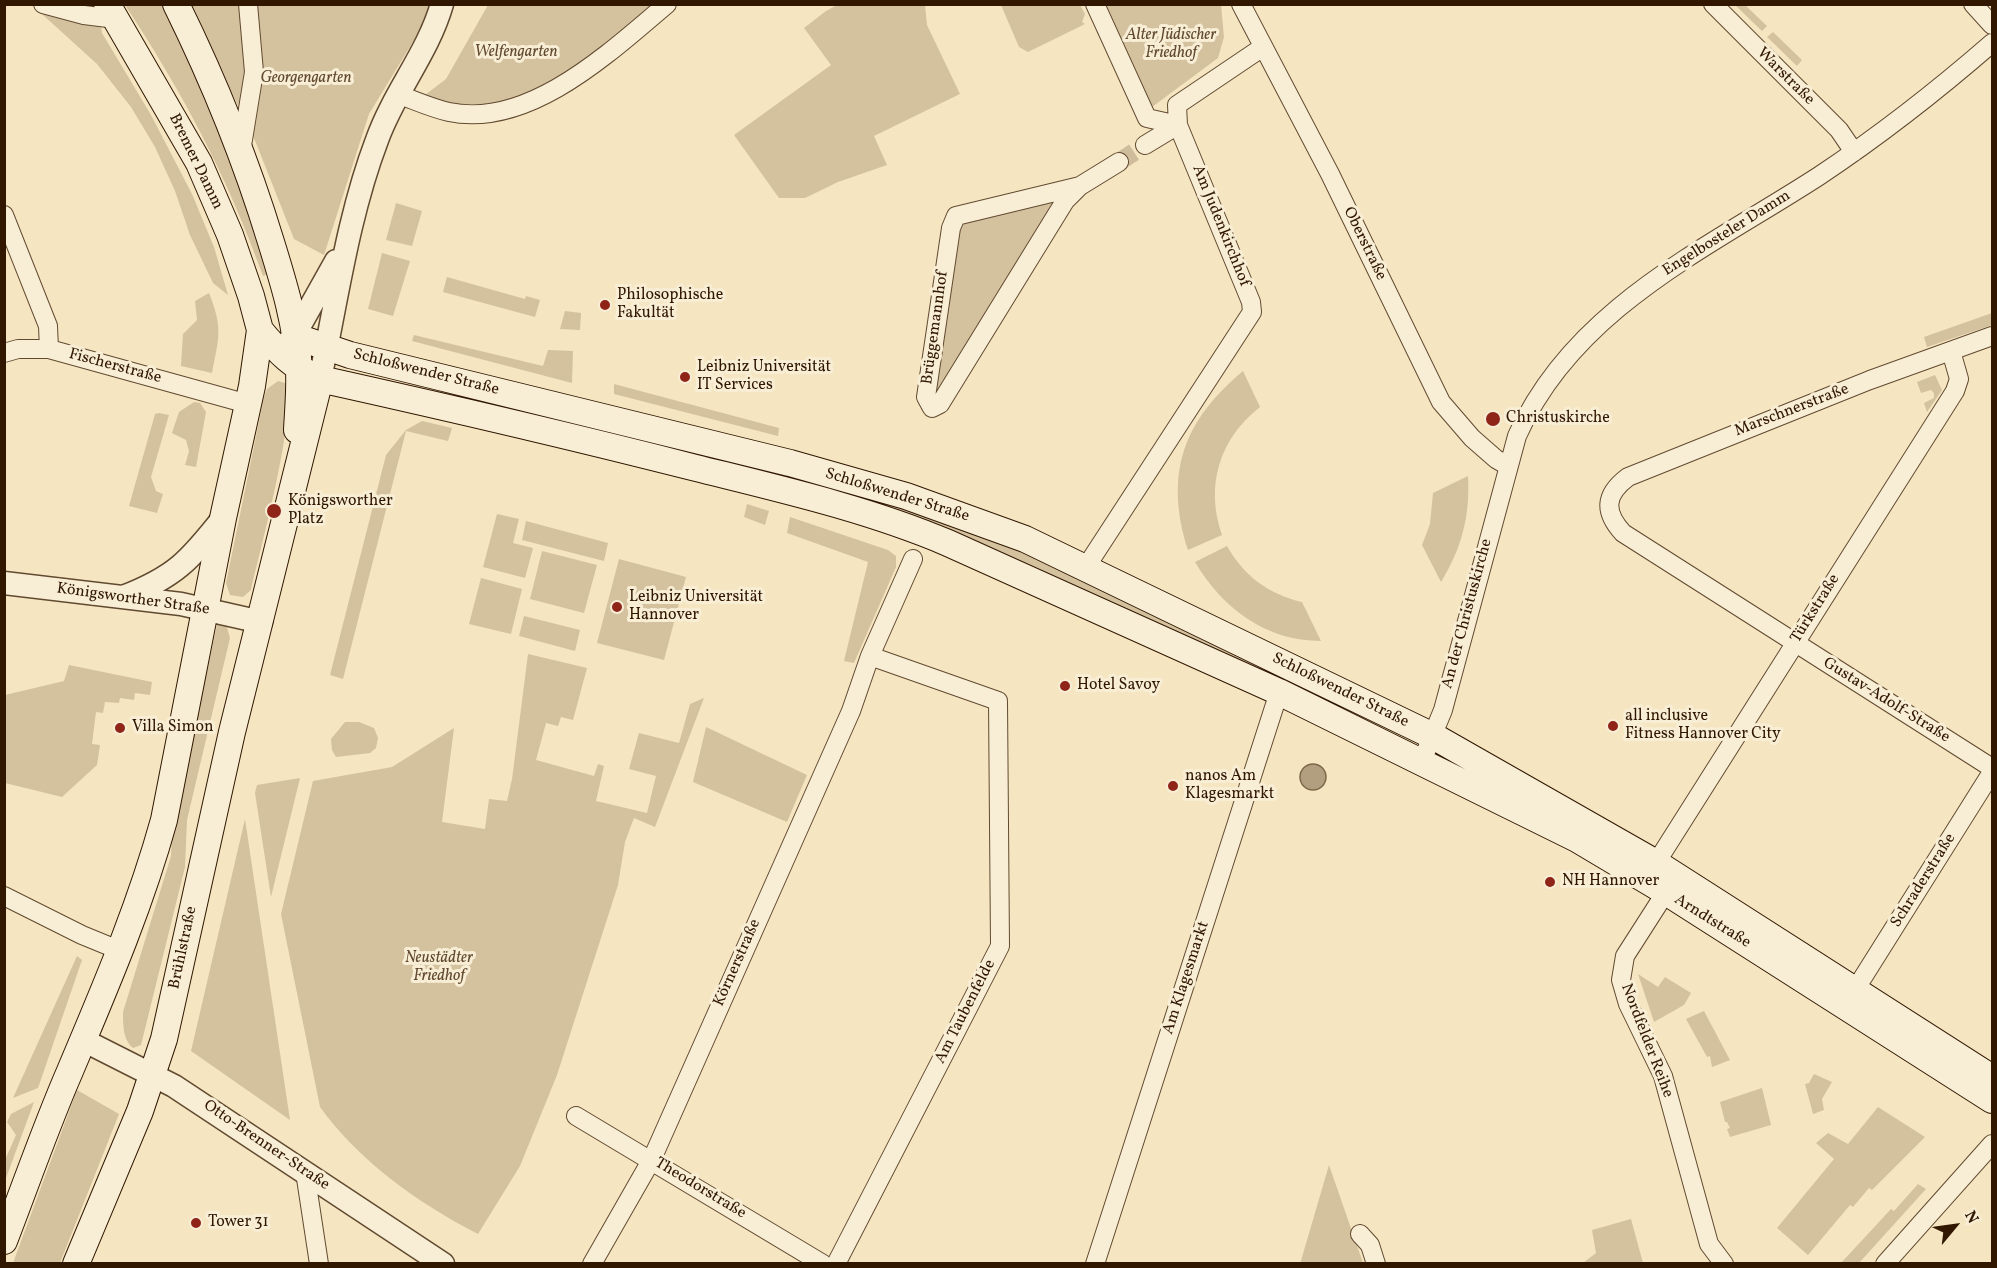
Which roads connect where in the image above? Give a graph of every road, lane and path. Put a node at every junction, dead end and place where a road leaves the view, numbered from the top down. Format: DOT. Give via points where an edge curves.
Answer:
graph roads {
  1 [pos="44,4"];
  2 [pos="176,4"];
  3 [pos="248,4"];
  4 [pos="442,4"];
  5 [pos="667,4"];
  6 [pos="1095,4"];
  7 [pos="1241,4"];
  8 [pos="1713,4"];
  9 [pos="1972,4"];
  10 [pos="111,12"];
  11 [pos="1992,25"];
  12 [pos="1992,43"];
  13 [pos="1263,47"];
  14 [pos="397,93"];
  15 [pos="1178,125"];
  16 [pos="1145,146"];
  17 [pos="241,152"];
  18 [pos="1854,152"];
  19 [pos="1119,162"];
  20 [pos="1080,186"];
  21 [pos="4,215"];
  22 [pos="349,236"];
  23 [pos="260,330"];
  24 [pos="1991,342"];
  25 [pos="287,345"];
  26 [pos="49,349"];
  27 [pos="327,349"];
  28 [pos="1951,351"];
  29 [pos="4,353"];
  30 [pos="310,375"];
  31 [pos="250,395"];
  32 [pos="1508,466"];
  33 [pos="1609,507"];
  34 [pos="223,518"];
  35 [pos="913,559"];
  36 [pos="1086,567"];
  37 [pos="4,583"];
  38 [pos="122,597"];
  39 [pos="205,609"];
  40 [pos="261,622"];
  41 [pos="1794,644"];
  42 [pos="870,656"];
  43 [pos="1279,692"];
  44 [pos="1433,736"];
  45 [pos="1422,761"];
  46 [pos="1992,770"];
  47 [pos="1656,863"];
  48 [pos="1666,892"];
  49 [pos="4,896"];
  50 [pos="121,951"];
  51 [pos="1855,990"];
  52 [pos="83,1040"];
  53 [pos="154,1074"];
  54 [pos="1992,1078"];
  55 [pos="1992,1100"];
  56 [pos="576,1116"];
  57 [pos="1992,1144"];
  58 [pos="652,1159"];
  59 [pos="305,1172"];
  60 [pos="1360,1234"];
  61 [pos="4,1241"];
  62 [pos="76,1263"];
  63 [pos="318,1263"];
  64 [pos="443,1263"];
  65 [pos="592,1263"];
  66 [pos="823,1263"];
  67 [pos="836,1263"];
  68 [pos="1095,1263"];
  69 [pos="1376,1263"];
  70 [pos="1724,1263"];
  71 [pos="1885,1263"];
  1 -- 10 [label="street" via="84,15"];
  2 -- 17 [label="main road"];
  3 -- 17 [label="street" via="254,72"];
  4 -- 14 [label="street" via="418,62"];
  5 -- 14 [label="street" via="579,74 554,90 507,109 472,114 449,112"];
  6 -- 15 [label="street" via="1147,118"];
  7 -- 13 [label="street, Oberstraße"];
  8 -- 18 [label="street, Warstraße" via="1839,130"];
  9 -- 11 [label="street"];
  10 -- 23 [label="main road, Bremer Damm" via="199,163 230,235"];
  12 -- 18 [label="street, Engelbosteler Damm"];
  13 -- 15 [label="street" via="1177,105"];
  13 -- 32 [label="street, Oberstraße" via="1441,402 1472,438"];
  14 -- 22 [label="street" via="375,142"];
  15 -- 16 [label="street"];
  15 -- 36 [label="street, Am Judenkirchhof" via="1252,312"];
  17 -- 25 [label="main road" via="281,275"];
  18 -- 32 [label="street, Engelbosteler Damm" via="1661,275 1587,336 1566,356 1530,407"];
  19 -- 20 [label="street, Brüggemannhof"];
  20 -- 20 [label="street, Brüggemannhof" via="956,216 926,397 932,408 940,404 1065,201"];
  21 -- 26 [label="street, Fischerstraße" via="48,326"];
  22 -- 25 [label="street"];
  22 -- 27 [label="street"];
  23 -- 25 [label="main road"];
  23 -- 31 [label="main road"];
  24 -- 28 [label="street, Marschnerstraße"];
  25 -- 27 [label="main road"];
  25 -- 30 [label="main road"];
  25 -- 31 [label="main road"];
  26 -- 29 [label="street"];
  26 -- 31 [label="street, Fischerstraße"];
  27 -- 30 [label="street"];
  27 -- 36 [label="main road, Schloßwender Straße" via="790,463 906,496 1024,539"];
  28 -- 33 [label="street, Marschnerstraße" via="1628,477 1616,486"];
  28 -- 41 [label="street, Türkstraße" via="1959,379 1954,391"];
  30 -- 40 [label="main road" via="293,496"];
  30 -- 43 [label="main road, Schloßwender Straße" via="772,487 925,533"];
  31 -- 34 [label="main road"];
  32 -- 44 [label="street, An der Christuskirche"];
  33 -- 41 [label="street, Gustav-Adolf-Straße" via="1611,519 1623,533"];
  34 -- 38 [label="street" via="180,568 153,585"];
  34 -- 39 [label="main road"];
  35 -- 42 [label="street, Körnerstraße"];
  36 -- 44 [label="main road, Schloßwender Straße"];
  37 -- 38 [label="street, Königsworther Straße"];
  38 -- 39 [label="street, Königsworther Straße"];
  39 -- 40 [label="street, Königsworther Straße"];
  39 -- 50 [label="main road" via="164,820"];
  40 -- 53 [label="main road, Brühlstraße"];
  41 -- 46 [label="street, Gustav-Adolf-Straße"];
  41 -- 47 [label="street, Türkstraße"];
  42 -- 58 [label="street, Körnerstraße" via="851,711"];
  42 -- 67 [label="street, Am Taubenfelde" via="998,701 1000,946"];
  43 -- 45 [label="main road, Schloßwender Straße"];
  43 -- 68 [label="street, Am Klagesmarkt"];
  44 -- 45 [label="street, An der Christuskirche"];
  44 -- 47 [label="main road, Arndtstraße"];
  45 -- 48 [label="main road, Arndtstraße" via="1576,839"];
  46 -- 51 [label="street, Schraderstraße"];
  47 -- 51 [label="main road, Arndtstraße"];
  48 -- 55 [label="main road, Arndtstraße"];
  48 -- 70 [label="street, Nordfelder Reihe" via="1625,956 1621,980 1628,1005 1663,1076 1709,1244"];
  49 -- 50 [label="street"];
  50 -- 52 [label="main road"];
  51 -- 54 [label="main road, Arndtstraße"];
  52 -- 53 [label="street, Otto-Brenner-Straße"];
  52 -- 61 [label="main road"];
  53 -- 59 [label="street, Otto-Brenner-Straße"];
  53 -- 62 [label="main road, Brühlstraße"];
  56 -- 58 [label="street, Theodorstraße"];
  57 -- 71 [label="street"];
  58 -- 65 [label="street, Körnerstraße"];
  58 -- 66 [label="street, Theodorstraße"];
  59 -- 63 [label="street"];
  59 -- 64 [label="street, Otto-Brenner-Straße"];
  60 -- 69 [label="street" via="1370,1245"];
}
